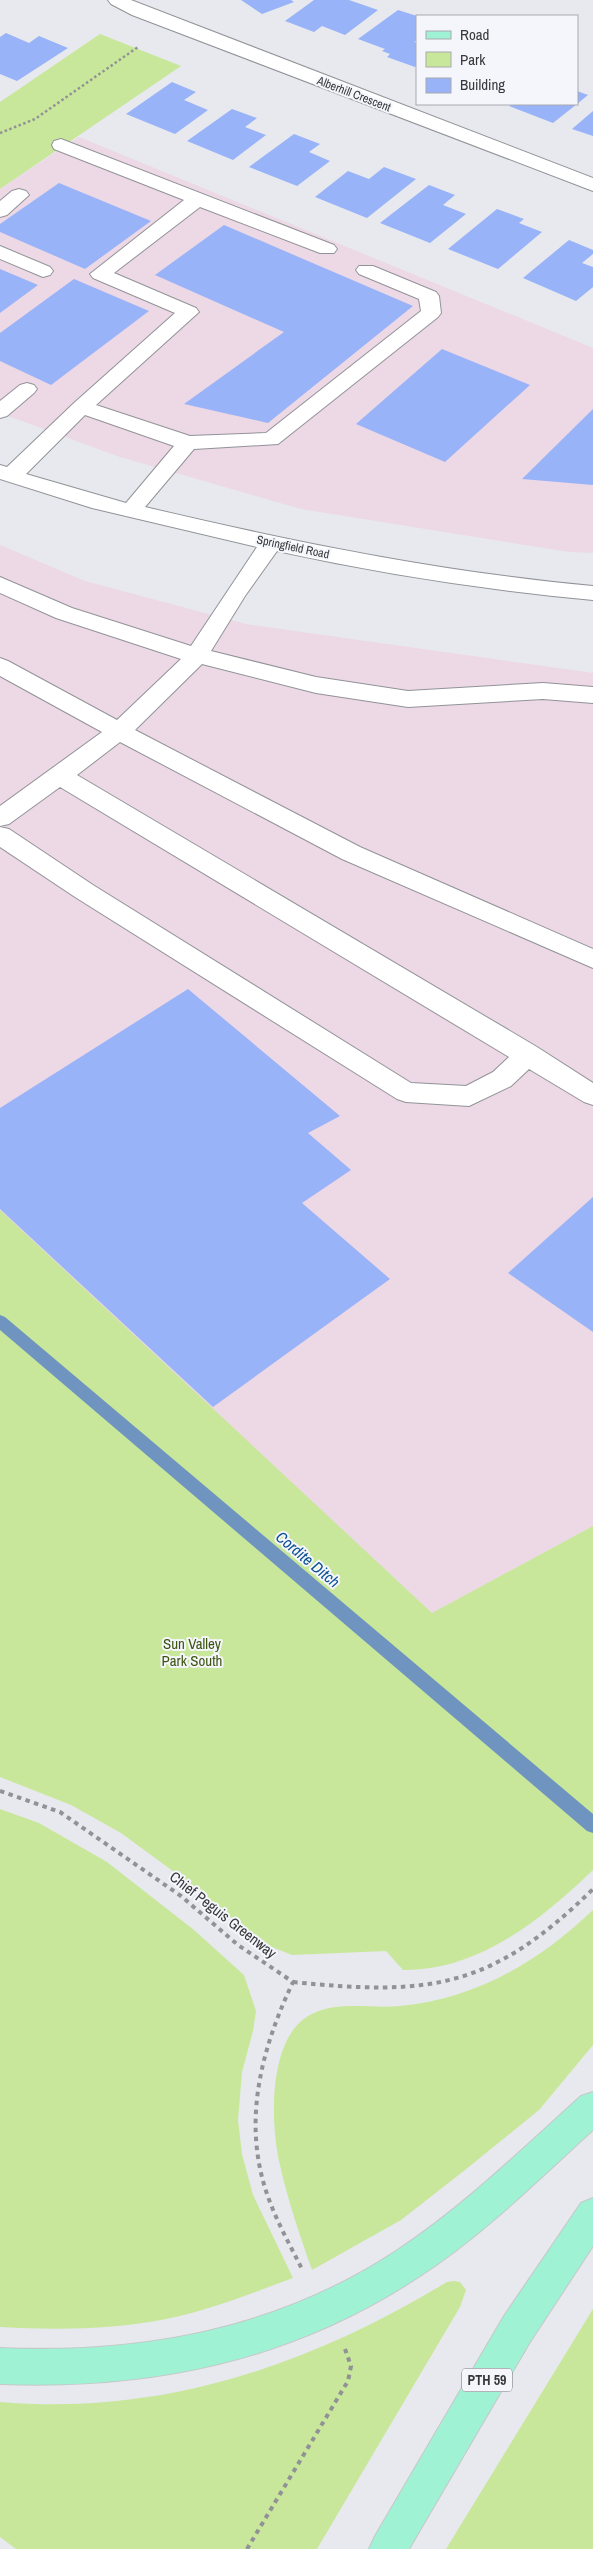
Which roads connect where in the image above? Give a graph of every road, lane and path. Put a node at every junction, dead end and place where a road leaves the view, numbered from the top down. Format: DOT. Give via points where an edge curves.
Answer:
graph roads {
  1 [pos="117,0"];
  2 [pos="171,23"];
  3 [pos="0,133"];
  4 [pos="61,144"];
  5 [pos="593,185"];
  6 [pos="19,196"];
  7 [pos="198,199"];
  8 [pos="0,211"];
  9 [pos="327,249"];
  10 [pos="0,252"];
  11 [pos="366,270"];
  12 [pos="43,271"];
  13 [pos="27,389"];
  14 [pos="81,407"];
  15 [pos="0,412"];
  16 [pos="188,443"];
  17 [pos="6,474"];
  18 [pos="131,510"];
  19 [pos="272,543"];
  20 [pos="0,584"];
  21 [pos="593,593"];
  22 [pos="197,655"];
  23 [pos="0,666"];
  24 [pos="593,695"];
  25 [pos="117,730"];
  26 [pos="60,776"];
  27 [pos="0,818"];
  28 [pos="0,835"];
  29 [pos="593,959"];
  30 [pos="528,1054"];
  31 [pos="593,1095"];
  32 [pos="0,1791"];
  33 [pos="593,1889"];
  34 [pos="293,1982"];
  35 [pos="593,2108"];
  36 [pos="593,2215"];
  37 [pos="306,2276"];
  38 [pos="344,2348"];
  39 [pos="0,2366"];
  40 [pos="247,2549"];
  41 [pos="388,2549"];
  1 -- 2 [label="street, Alberhill Crescent"];
  2 -- 3 [label="path" via="35,119"];
  2 -- 5 [label="street, Alberhill Crescent"];
  4 -- 7 [label="street"];
  6 -- 8 [label="street"];
  7 -- 9 [label="street"];
  7 -- 14 [label="street" via="100,274 189,312"];
  10 -- 12 [label="street"];
  11 -- 16 [label="street" via="429,296 431,313 271,440"];
  13 -- 15 [label="street"];
  14 -- 16 [label="street"];
  14 -- 17 [label="street"];
  16 -- 18 [label="street"];
  17 -- 18 [label="street, Springfield Road"];
  18 -- 19 [label="street, Springfield Road"];
  19 -- 21 [label="street, Springfield Road" via="387,566"];
  19 -- 22 [label="street"];
  20 -- 22 [label="street" via="64,613"];
  22 -- 24 [label="street" via="316,685 408,699 543,691"];
  22 -- 25 [label="street"];
  23 -- 25 [label="street"];
  25 -- 26 [label="street"];
  25 -- 29 [label="street" via="351,853"];
  26 -- 27 [label="street"];
  26 -- 30 [label="street"];
  28 -- 30 [label="street" via="406,1092 469,1096 502,1079"];
  30 -- 31 [label="street"];
  32 -- 34 [label="path, Chief Peguis Greenway" via="60,1812 166,1885 238,1945"];
  33 -- 34 [label="path" via="563,1918 520,1950 478,1972 448,1982 392,1988"];
  34 -- 37 [label="path" via="272,2029 255,2107 262,2177"];
  35 -- 39 [label="main road" via="515,2180 448,2234 379,2282 307,2317 208,2349 139,2363 80,2368"];
  36 -- 41 [label="main road, PTH 59" via="517,2328"];
  38 -- 40 [label="path" via="351,2366 348,2381"];
}
